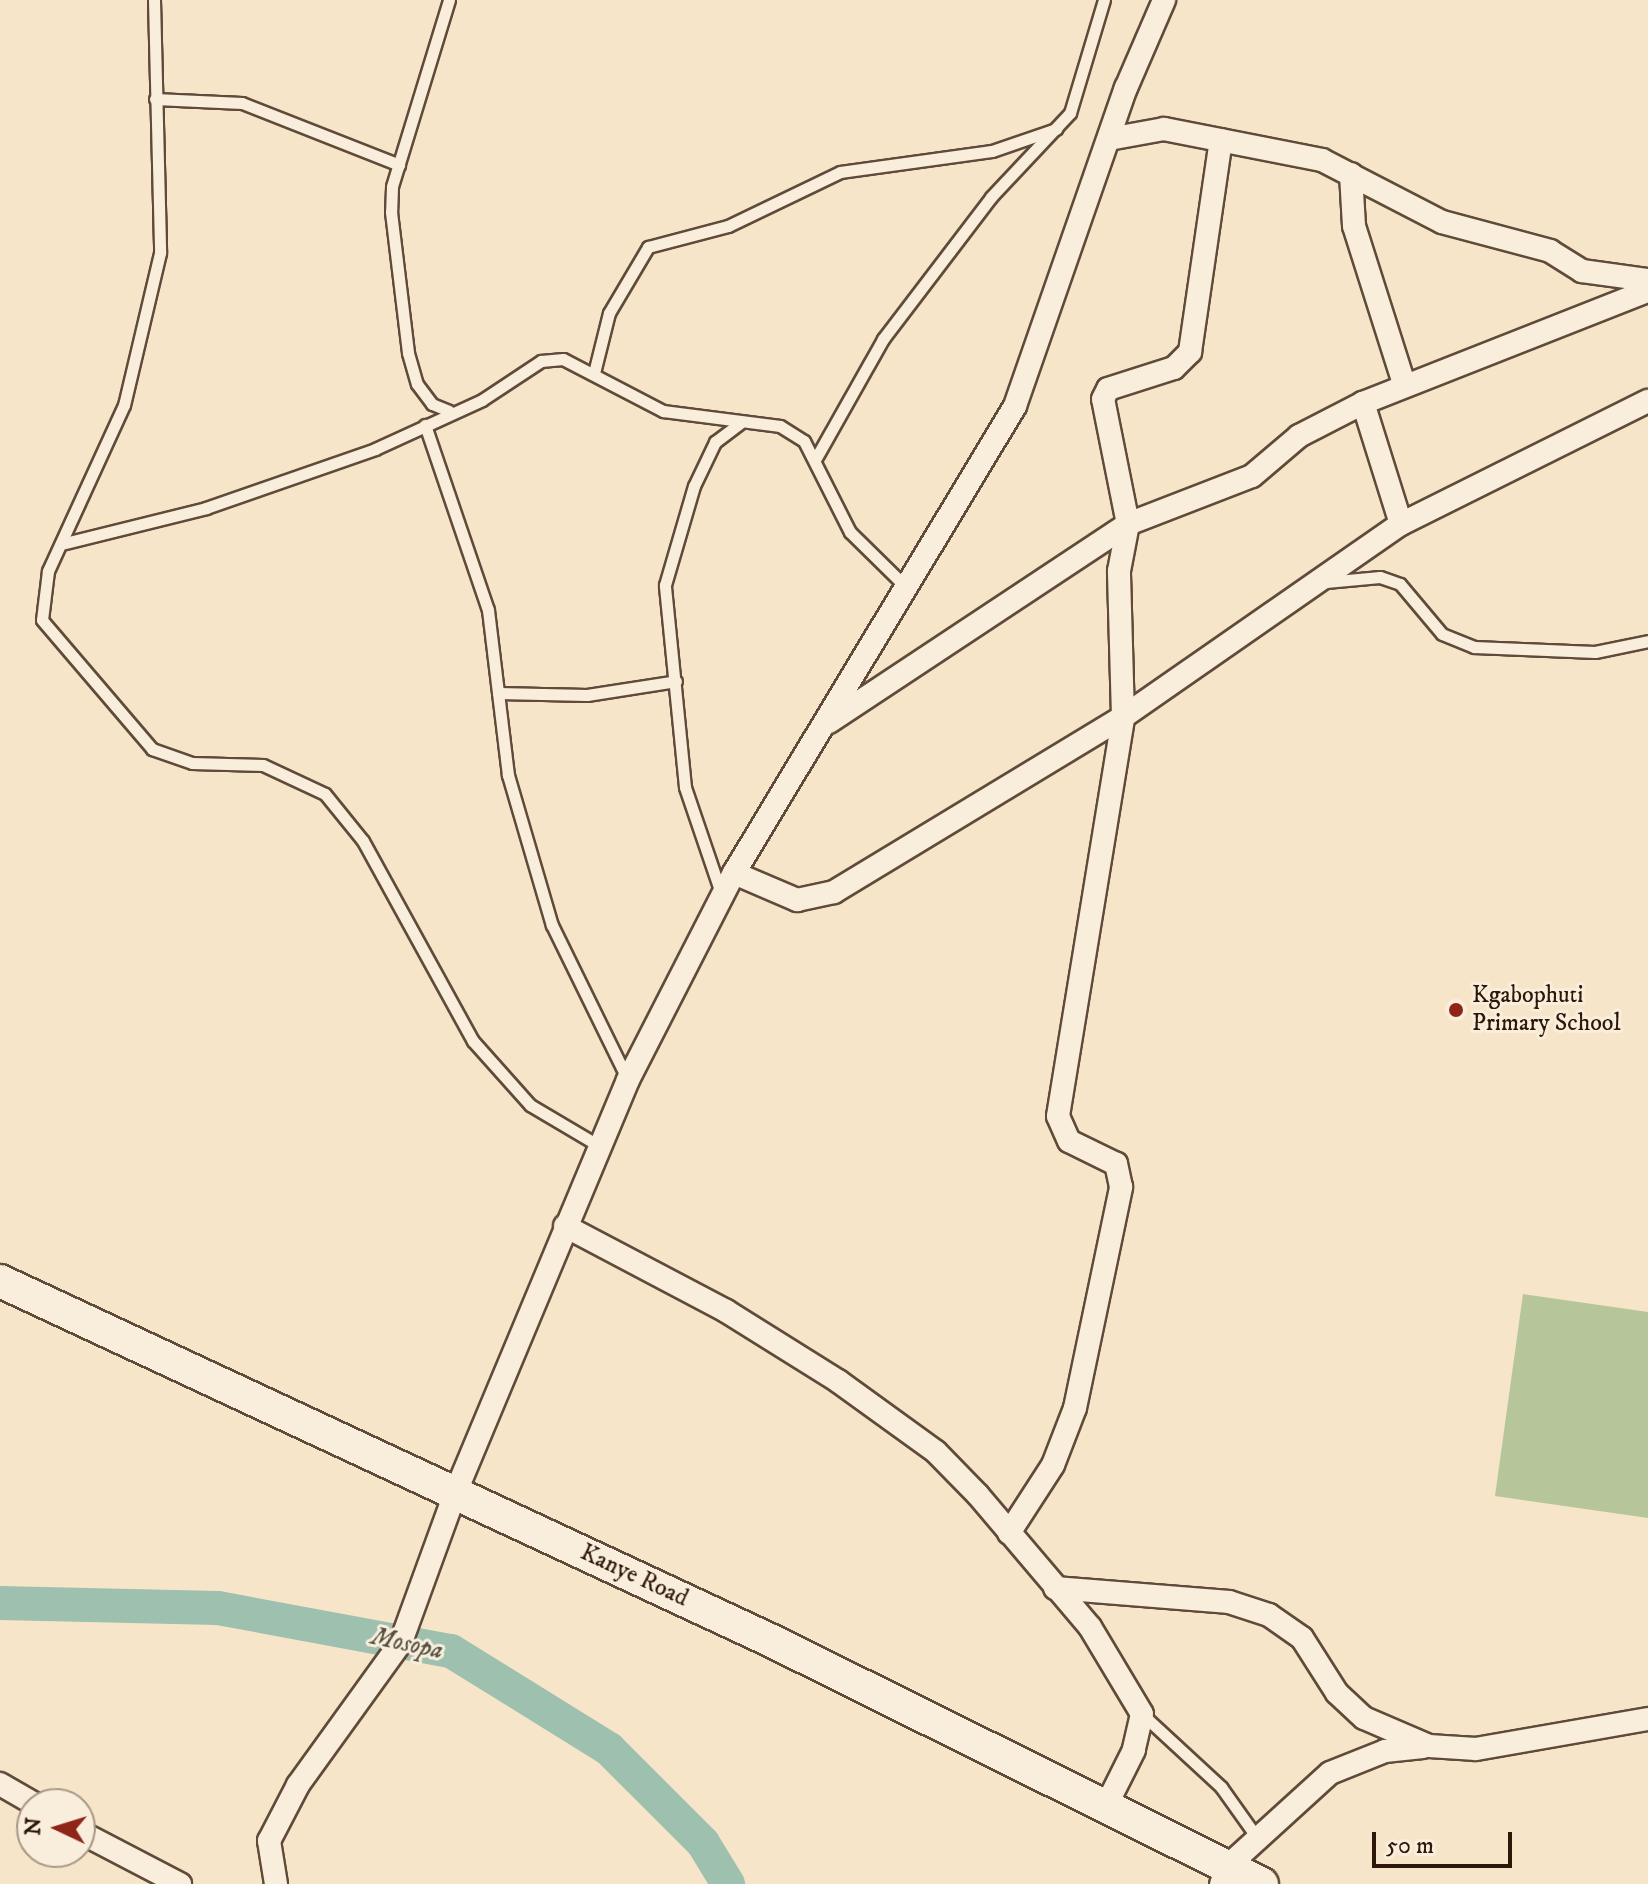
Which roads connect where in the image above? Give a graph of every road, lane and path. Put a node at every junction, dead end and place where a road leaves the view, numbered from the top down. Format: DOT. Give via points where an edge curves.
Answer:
graph roads {
  1 [pos="154,0"];
  2 [pos="449,0"];
  3 [pos="1164,0"];
  4 [pos="1102,2"];
  5 [pos="155,99"];
  6 [pos="1056,129"];
  7 [pos="1109,139"];
  8 [pos="1221,140"];
  9 [pos="399,165"];
  10 [pos="1351,174"];
  11 [pos="1648,280"];
  12 [pos="1648,291"];
  13 [pos="594,373"];
  14 [pos="1404,384"];
  15 [pos="1648,401"];
  16 [pos="1363,403"];
  17 [pos="449,411"];
  18 [pos="740,423"];
  19 [pos="425,425"];
  20 [pos="816,458"];
  21 [pos="1128,524"];
  22 [pos="1401,524"];
  23 [pos="65,543"];
  24 [pos="1309,584"];
  25 [pos="908,589"];
  26 [pos="1648,641"];
  27 [pos="676,681"];
  28 [pos="498,693"];
  29 [pos="1123,717"];
  30 [pos="825,724"];
  31 [pos="734,873"];
  32 [pos="722,894"];
  33 [pos="628,1080"];
  34 [pos="601,1147"];
  35 [pos="565,1226"];
  36 [pos="0,1281"];
  37 [pos="454,1496"];
  38 [pos="1009,1533"];
  39 [pos="1055,1588"];
  40 [pos="1142,1714"];
  41 [pos="1648,1719"];
  42 [pos="1429,1746"];
  43 [pos="1107,1804"];
  44 [pos="1258,1839"];
  45 [pos="96,1840"];
  46 [pos="1226,1874"];
  47 [pos="180,1884"];
  48 [pos="276,1884"];
  49 [pos="1262,1884"];
  1 -- 5 [label="lane"];
  2 -- 9 [label="lane"];
  3 -- 7 [label="street"];
  4 -- 6 [label="lane" via="1079,90"];
  5 -- 9 [label="lane" via="242,103"];
  5 -- 23 [label="lane" via="161,222 154,285 124,405"];
  6 -- 13 [label="lane" via="992,151 840,172 728,226 648,247 609,313"];
  6 -- 20 [label="lane" via="991,197 883,339"];
  7 -- 8 [label="street" via="1155,129"];
  7 -- 25 [label="street" via="1015,406"];
  8 -- 10 [label="street" via="1322,160"];
  8 -- 21 [label="street" via="1190,352 1174,368 1108,389 1103,399"];
  9 -- 17 [label="lane" via="391,212 408,353 417,384 432,404"];
  10 -- 11 [label="street" via="1442,222 1550,251 1582,271"];
  10 -- 14 [label="street" via="1354,226"];
  12 -- 14 [label="street"];
  13 -- 17 [label="lane" via="563,359 541,361 482,400"];
  13 -- 18 [label="lane" via="663,411"];
  14 -- 16 [label="street"];
  15 -- 22 [label="street"];
  16 -- 21 [label="street" via="1299,436 1252,476"];
  16 -- 22 [label="street"];
  17 -- 19 [label="lane"];
  18 -- 20 [label="lane" via="780,426"];
  18 -- 27 [label="lane" via="715,442 669,553 665,585"];
  19 -- 23 [label="lane" via="206,508"];
  19 -- 28 [label="lane" via="488,610"];
  20 -- 25 [label="lane" via="850,532"];
  21 -- 29 [label="street" via="1119,571"];
  21 -- 30 [label="street"];
  22 -- 24 [label="street"];
  23 -- 34 [label="lane" via="48,571 42,620 125,724 172,760 263,765 325,794 363,841 473,1041 530,1105"];
  24 -- 26 [label="lane" via="1380,577 1400,584 1442,634 1474,647 1595,652"];
  24 -- 29 [label="street"];
  25 -- 30 [label="street"];
  27 -- 28 [label="lane" via="587,695"];
  27 -- 32 [label="lane" via="689,809"];
  28 -- 33 [label="lane" via="508,775 552,925"];
  29 -- 31 [label="street" via="824,896 797,900"];
  29 -- 38 [label="street" via="1058,1116 1069,1141 1116,1164 1121,1187 1075,1408 1046,1478"];
  30 -- 31 [label="street"];
  31 -- 32 [label="street"];
  32 -- 33 [label="street"];
  33 -- 34 [label="street"];
  34 -- 35 [label="street"];
  35 -- 37 [label="street"];
  35 -- 38 [label="street" via="726,1311 901,1425"];
  36 -- 37 [label="main road, Kanye Road"];
  37 -- 43 [label="main road, Kanye Road"];
  37 -- 48 [label="street" via="401,1642 281,1813 269,1841"];
  38 -- 39 [label="street"];
  39 -- 40 [label="street" via="1114,1662"];
  39 -- 42 [label="street" via="1229,1602 1269,1615 1302,1638 1337,1693 1364,1718"];
  40 -- 43 [label="street" via="1134,1750"];
  40 -- 44 [label="lane" via="1221,1787"];
  41 -- 42 [label="street" via="1476,1749"];
  42 -- 44 [label="street" via="1385,1751 1330,1773"];
  43 -- 46 [label="main road, Kanye Road"];
  44 -- 46 [label="street"];
  45 -- 47 [label="street"];
  46 -- 49 [label="main road, Kanye Road"];
}
